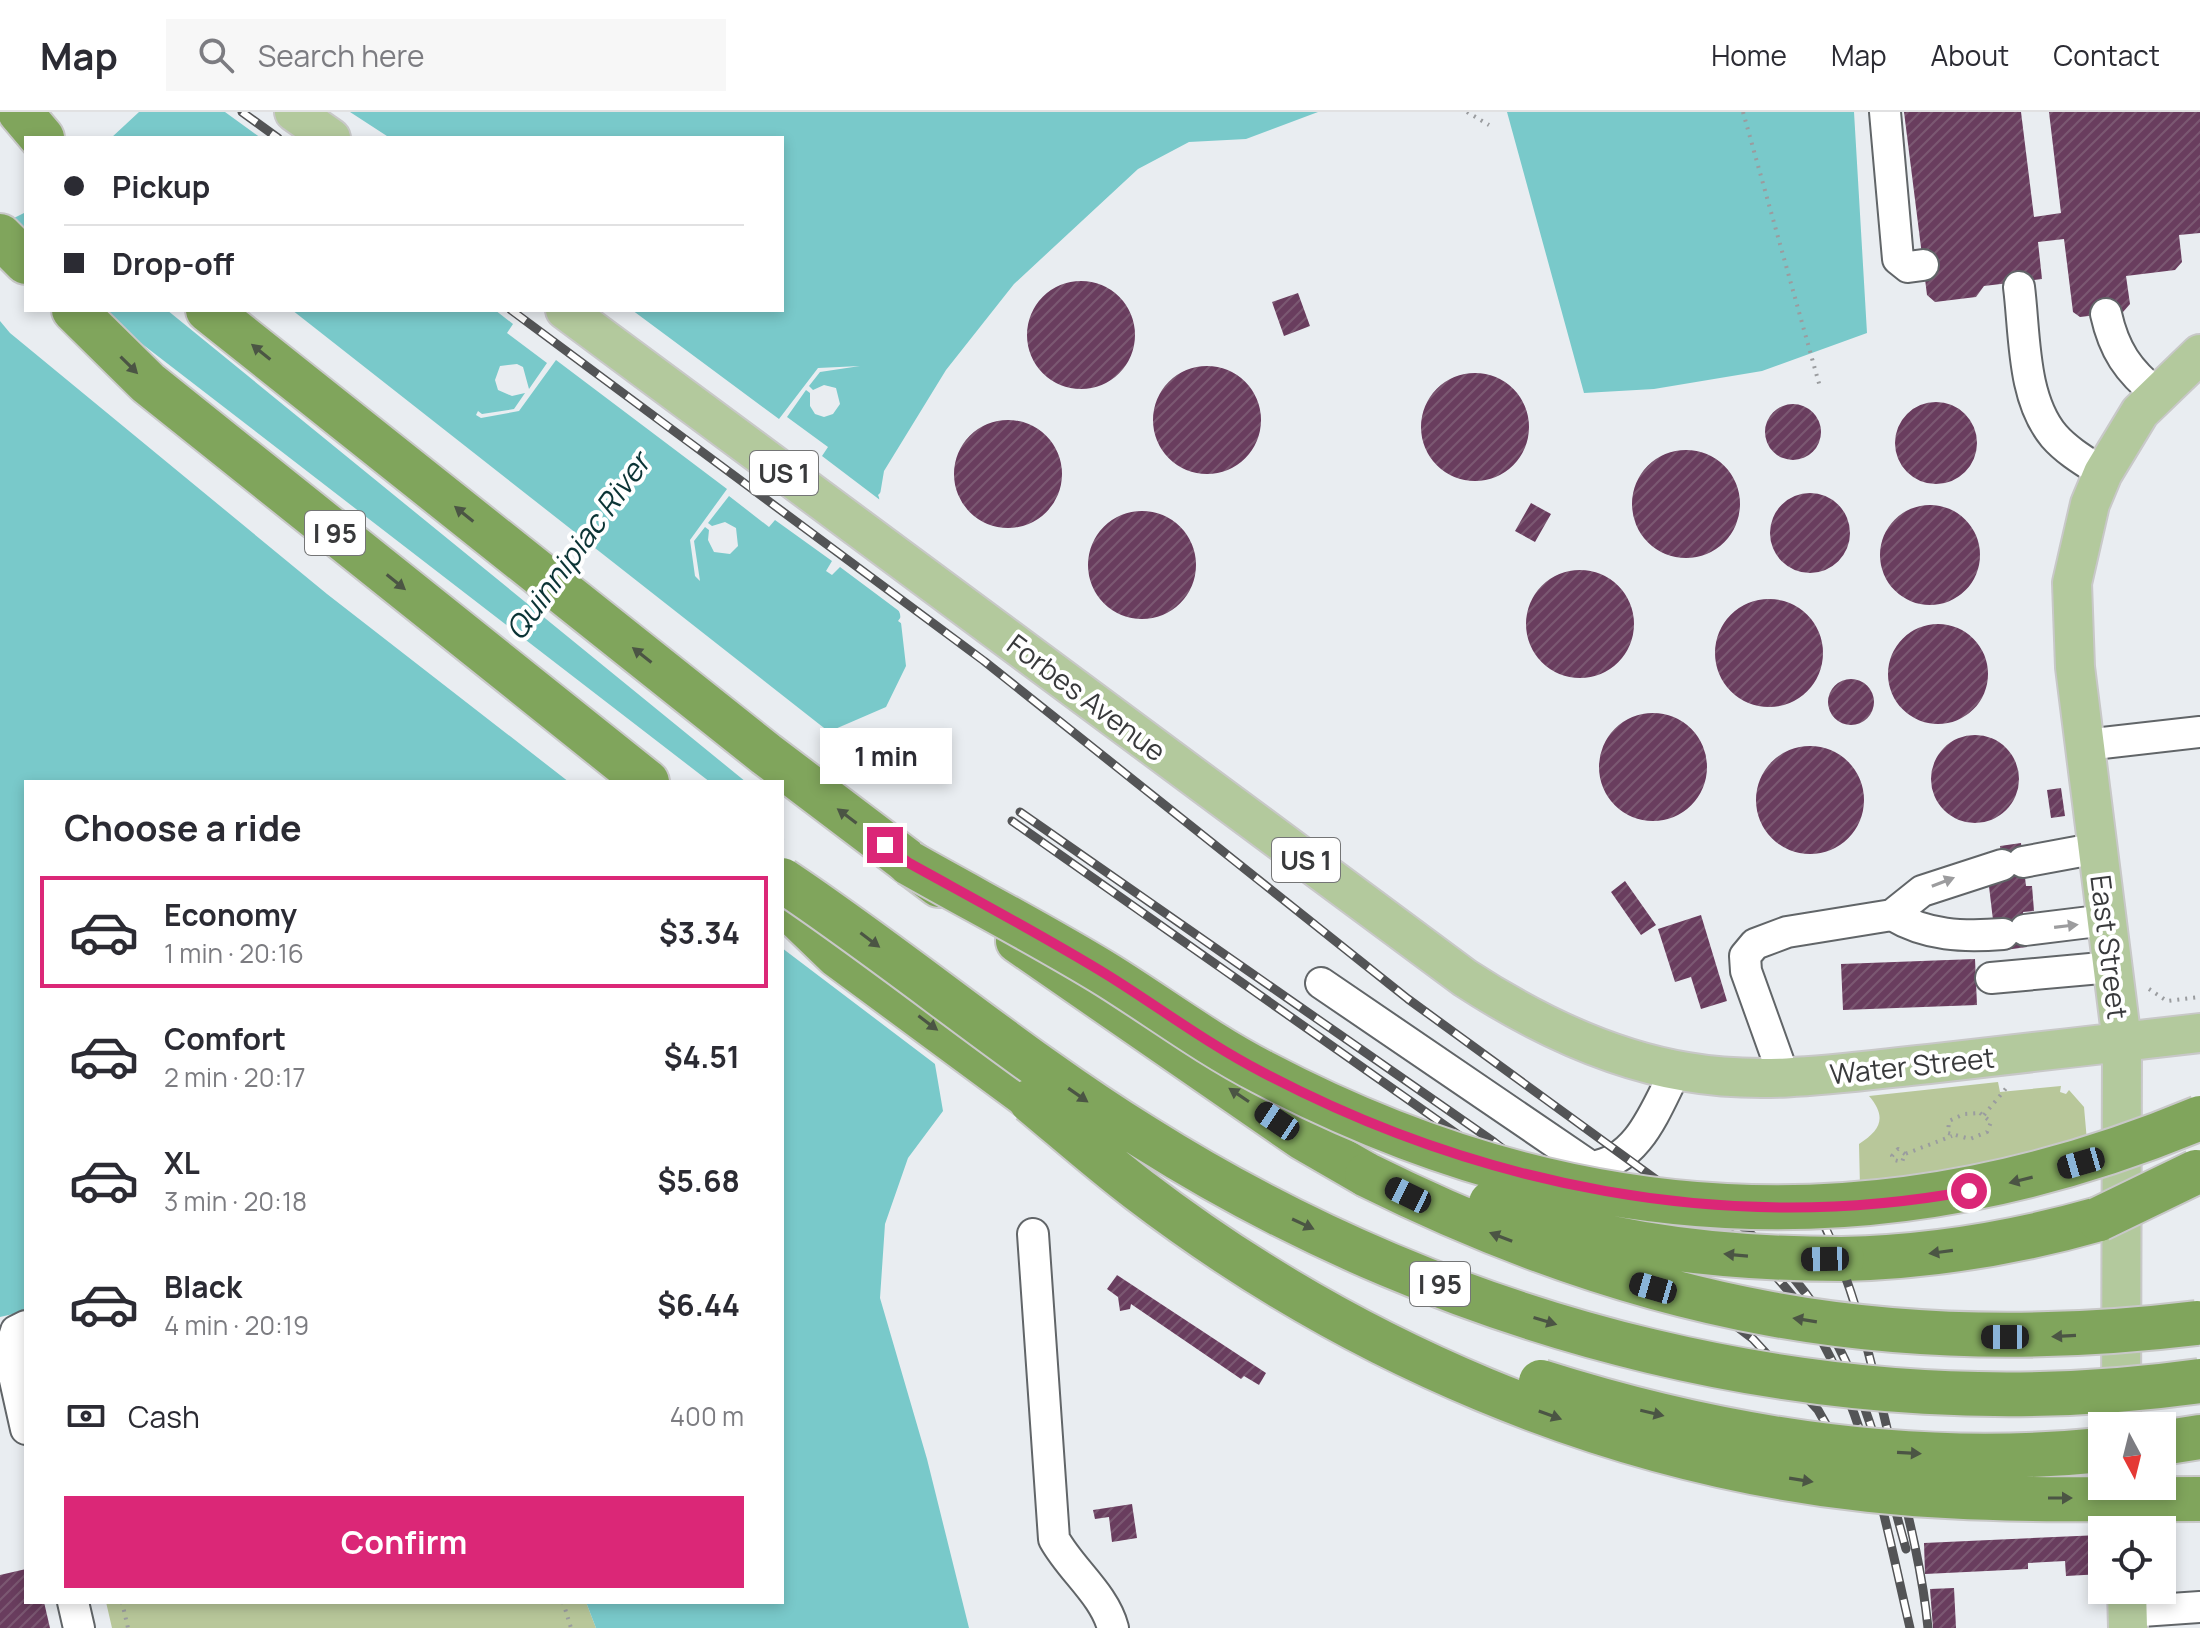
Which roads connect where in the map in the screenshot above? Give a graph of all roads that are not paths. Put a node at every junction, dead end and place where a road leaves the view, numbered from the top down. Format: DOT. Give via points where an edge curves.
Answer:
graph roads {
  1 [pos="20,112"];
  2 [pos="294,112"];
  3 [pos="1885,112"];
  4 [pos="40,136"];
  5 [pos="328,136"];
  6 [pos="0,236"];
  7 [pos="24,260"];
  8 [pos="1923,265"];
  9 [pos="2019,287"];
  10 [pos="76,312"];
  11 [pos="211,312"];
  12 [pos="568,312"];
  13 [pos="2106,314"];
  14 [pos="2200,354"];
  15 [pos="2157,394"];
  16 [pos="2103,473"];
  17 [pos="2200,732"];
  18 [pos="2085,745"];
  19 [pos="644,780"];
  20 [pos="2098,848"];
  21 [pos="909,863"];
  22 [pos="784,881"];
  23 [pos="784,904"];
  24 [pos="1892,915"];
  25 [pos="2106,920"];
  26 [pos="2112,967"];
  27 [pos="1991,978"];
  28 [pos="1321,983"];
  29 [pos="2200,1033"];
  30 [pos="2122,1042"];
  31 [pos="1625,1055"];
  32 [pos="1676,1070"];
  33 [pos="1784,1077"];
  34 [pos="1031,1101"];
  35 [pos="2200,1118"];
  36 [pos="1367,1175"];
  37 [pos="2198,1180"];
  38 [pos="1033,1234"];
  39 [pos="2200,1323"];
  40 [pos="24,1327"];
  41 [pos="2200,1381"];
  42 [pos="2121,1412"];
  43 [pos="24,1420"];
  44 [pos="2200,1437"];
  45 [pos="2176,1441"];
  46 [pos="2088,1451"];
  47 [pos="2200,1499"];
  48 [pos="73,1604"];
  49 [pos="2200,1607"];
  50 [pos="2127,1610"];
  51 [pos="79,1628"];
  52 [pos="1113,1628"];
  1 -- 4 [label="highway"];
  2 -- 5 [label="main road"];
  3 -- 8 [label="street" via="1898,259 1908,267"];
  6 -- 7 [label="highway"];
  9 -- 16 [label="street" via="2030,379 2043,419 2066,448"];
  10 -- 19 [label="highway, I 95, one-way" via="148,383"];
  21 -- 11 [label="highway, I 95, one-way"];
  12 -- 31 [label="main road, Forbes Avenue / US 1" via="1465,978 1523,1014"];
  13 -- 15 [label="street" via="2124,363"];
  14 -- 15 [label="main road, East Street"];
  15 -- 16 [label="main road, East Street"];
  16 -- 18 [label="main road, East Street" via="2090,504 2072,583"];
  17 -- 18 [label="street"];
  18 -- 20 [label="main road, East Street"];
  24 -- 20 [label="street, one-way" via="1922,891 2012,864"];
  20 -- 25 [label="main road, East Street"];
  35 -- 21 [label="highway, one-way, bridge" via="2046,1173 1893,1203 1738,1208 1592,1190 1482,1163 1305,1094 1223,1051 1110,977"];
  36 -- 21 [label="highway, I 95, one-way, bridge" via="1303,1138 1098,999"];
  22 -- 41 [label="highway, I 95, one-way, bridge" via="1145,1138 1273,1210 1468,1295 1671,1356 1883,1390 2098,1393"];
  23 -- 34 [label="highway, one-way" via="837,955"];
  24 -- 25 [label="street, one-way" via="1925,931 1951,935"];
  24 -- 33 [label="street" via="1787,932 1755,944 1745,956"];
  25 -- 26 [label="main road, East Street"];
  26 -- 27 [label="street"];
  26 -- 30 [label="main road, East Street"];
  28 -- 32 [label="street" via="1591,1167 1609,1165 1640,1138"];
  29 -- 30 [label="main road, Water Street / US 1"];
  30 -- 33 [label="main road, Water Street / US 1"];
  30 -- 42 [label="main road, East Street"];
  31 -- 32 [label="main road, Water Street / US 1"];
  32 -- 33 [label="main road, Water Street / US 1"];
  34 -- 46 [label="highway, one-way, bridge" via="1234,1235 1324,1286 1416,1333 1537,1381 1686,1421 1833,1446 2002,1455"];
  34 -- 47 [label="highway, one-way, bridge" via="1206,1238 1327,1312 1457,1378 1590,1429 1727,1467 1867,1490 2008,1498"];
  37 -- 36 [label="highway, one-way, bridge" via="2099,1219 2027,1238 1918,1255 1762,1258 1599,1234 1517,1213 1453,1189"];
  39 -- 36 [label="highway, I 95, one-way, bridge" via="2053,1337 1981,1337 1911,1334 1769,1315 1562,1260 1494,1235"];
  38 -- 52 [label="street" via="1054,1539 1066,1561 1108,1608"];
  40 -- 43 [label="street" via="16,1331 9,1353"];
  44 -- 45 [label="highway"];
  48 -- 51 [label="street"];
  49 -- 50 [label="street"];
}
